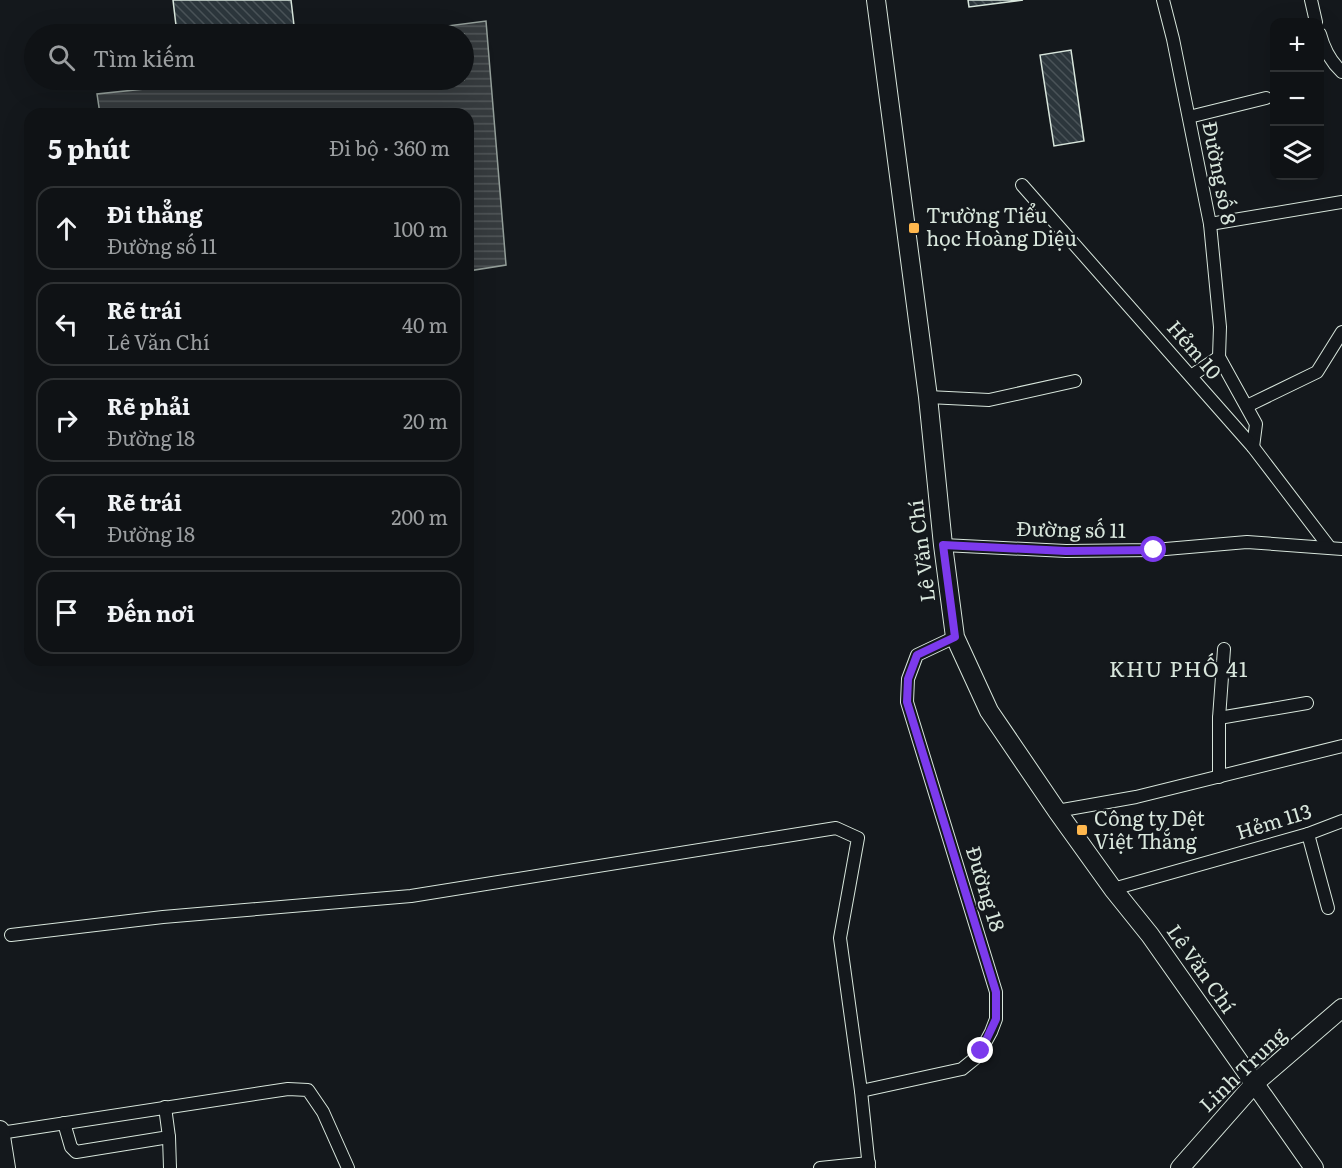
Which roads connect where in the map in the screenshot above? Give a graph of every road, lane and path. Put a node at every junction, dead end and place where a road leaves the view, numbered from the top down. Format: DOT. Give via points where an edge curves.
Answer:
graph roads {
  1 [pos="876,0"];
  2 [pos="1163,0"];
  3 [pos="1311,0"];
  4 [pos="1315,18"];
  5 [pos="1324,47"];
  6 [pos="1342,72"];
  7 [pos="1266,98"];
  8 [pos="1189,117"];
  9 [pos="1022,185"];
  10 [pos="1342,202"];
  11 [pos="1210,224"];
  12 [pos="1342,332"];
  13 [pos="1219,357"];
  14 [pos="1191,376"];
  15 [pos="1075,381"];
  16 [pos="928,397"];
  17 [pos="1247,406"];
  18 [pos="1253,447"];
  19 [pos="943,545"];
  20 [pos="1336,548"];
  21 [pos="955,637"];
  22 [pos="1224,650"];
  23 [pos="1307,703"];
  24 [pos="1220,718"];
  25 [pos="1342,747"];
  26 [pos="1219,777"];
  27 [pos="1057,812"];
  28 [pos="1342,821"];
  29 [pos="1308,834"];
  30 [pos="1113,889"];
  31 [pos="1328,908"];
  32 [pos="11,935"];
  33 [pos="1342,1008"];
  34 [pos="1255,1083"];
  35 [pos="861,1091"];
  36 [pos="165,1107"];
  37 [pos="64,1123"];
  38 [pos="0,1131"];
  39 [pos="168,1137"];
  40 [pos="869,1166"];
  41 [pos="6,1168"];
  42 [pos="170,1168"];
  43 [pos="348,1168"];
  44 [pos="820,1168"];
  45 [pos="1180,1168"];
  46 [pos="1314,1168"];
  1 -- 16 [label="main road, Lê Văn Chí"];
  2 -- 8 [label="street, Đường số 8"];
  3 -- 4 [label="street"];
  5 -- 6 [label="street"];
  7 -- 8 [label="street"];
  8 -- 11 [label="street, Đường số 8"];
  9 -- 14 [label="street, Hẻm 10"];
  10 -- 11 [label="street"];
  11 -- 13 [label="street, Đường số 8" via="1220,327"];
  12 -- 17 [label="street" via="1317,372"];
  13 -- 14 [label="street"];
  13 -- 17 [label="street"];
  14 -- 18 [label="street, Hẻm 10"];
  15 -- 16 [label="street" via="988,400"];
  16 -- 19 [label="main road, Lê Văn Chí"];
  17 -- 18 [label="street" via="1256,424"];
  18 -- 20 [label="street, Hẻm 10"];
  19 -- 20 [label="street, Đường số 11" via="1066,551 1154,550 1247,542"];
  19 -- 21 [label="main road, Lê Văn Chí"];
  21 -- 27 [label="main road, Lê Văn Chí" via="989,711"];
  21 -- 35 [label="street, Đường 18" via="917,655 908,679 907,702 996,992 996,1019 981,1051 962,1069"];
  22 -- 24 [label="street"];
  23 -- 24 [label="street"];
  24 -- 26 [label="street"];
  25 -- 26 [label="street"];
  26 -- 27 [label="street"];
  27 -- 30 [label="main road, Lê Văn Chí"];
  28 -- 29 [label="street, Hẻm 113"];
  29 -- 30 [label="street, Hẻm 113"];
  29 -- 31 [label="street"];
  30 -- 34 [label="main road, Lê Văn Chí"];
  32 -- 35 [label="street" via="163,917 411,896 836,828 858,838 840,938"];
  33 -- 34 [label="main road, Linh Trung"];
  34 -- 45 [label="main road, Linh Trung"];
  34 -- 46 [label="main road, Lê Văn Chí"];
  35 -- 40 [label="street"];
  36 -- 37 [label="street"];
  36 -- 39 [label="street"];
  36 -- 43 [label="street" via="288,1089 309,1090"];
  37 -- 38 [label="street"];
  37 -- 39 [label="street" via="76,1152"];
  38 -- 41 [label="main road"];
  39 -- 42 [label="street"];
  40 -- 44 [label="street"];
}
